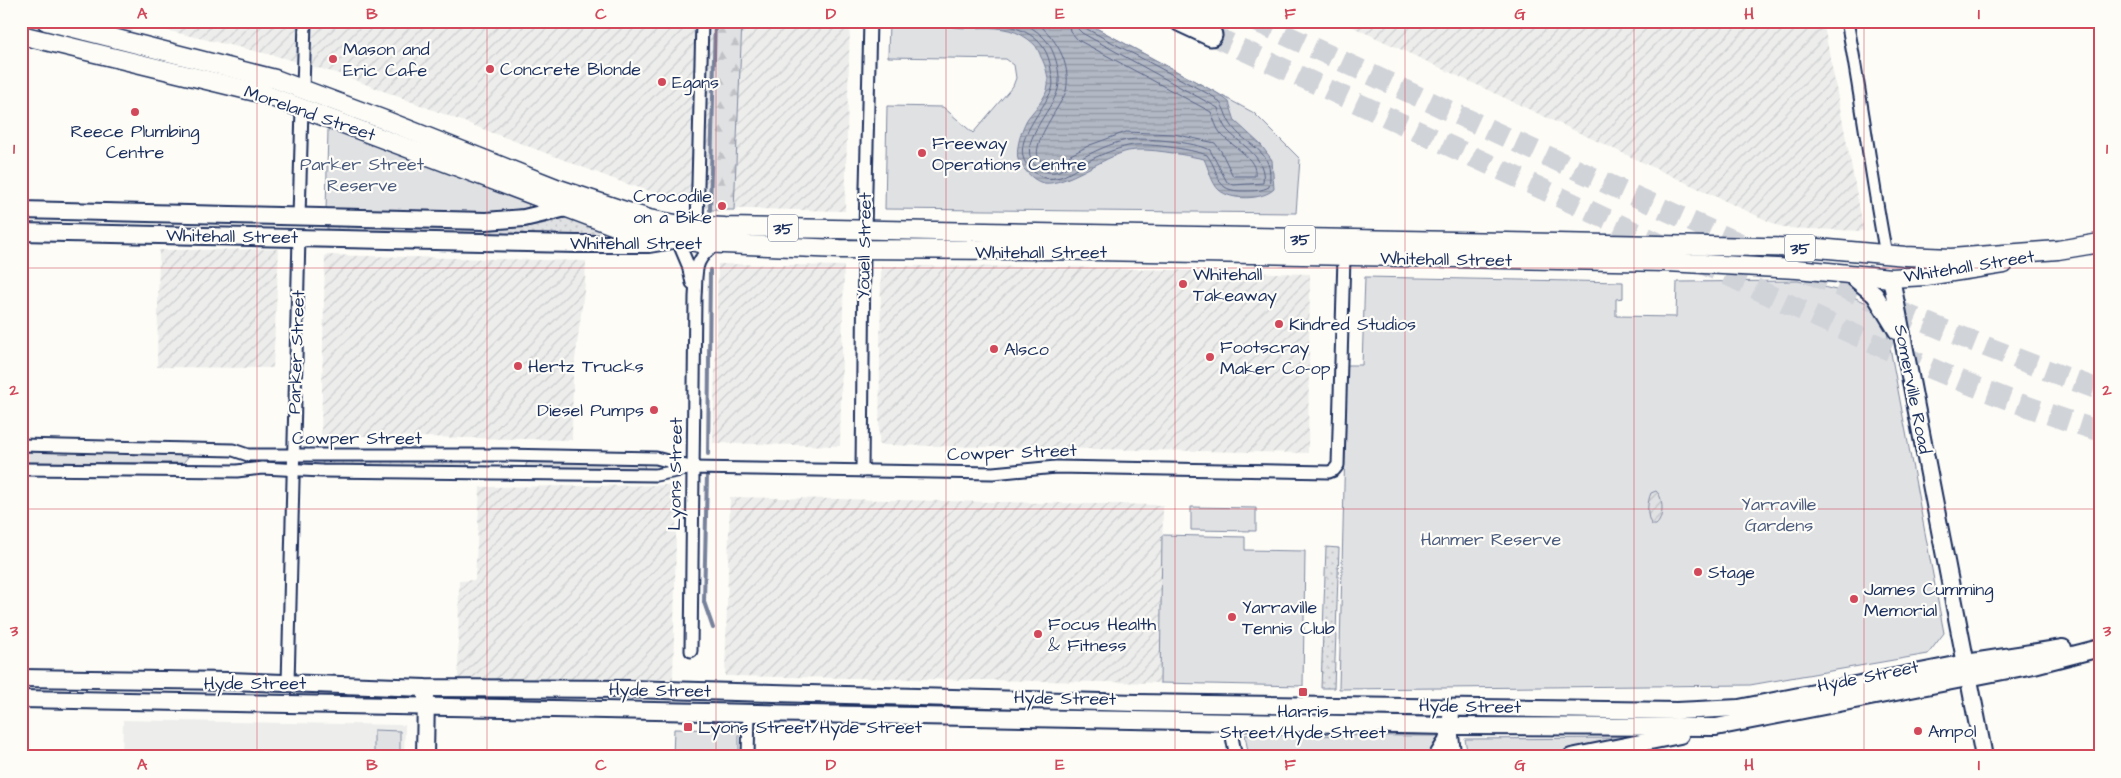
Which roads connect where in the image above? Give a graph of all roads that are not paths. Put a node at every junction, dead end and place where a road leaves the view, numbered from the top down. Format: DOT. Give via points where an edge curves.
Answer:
graph roads {
  1 [pos="46,21"];
  2 [pos="305,21"];
  3 [pos="702,21"];
  4 [pos="870,21"];
  5 [pos="1180,21"];
  6 [pos="1847,21"];
  7 [pos="21,35"];
  8 [pos="1211,35"];
  9 [pos="184,55"];
  10 [pos="303,89"];
  11 [pos="264,94"];
  12 [pos="302,108"];
  13 [pos="566,208"];
  14 [pos="613,208"];
  15 [pos="21,210"];
  16 [pos="299,217"];
  17 [pos="697,226"];
  18 [pos="865,229"];
  19 [pos="21,232"];
  20 [pos="1100,234"];
  21 [pos="299,237"];
  22 [pos="677,240"];
  23 [pos="716,244"];
  24 [pos="2100,244"];
  25 [pos="1344,248"];
  26 [pos="864,250"];
  27 [pos="2058,250"];
  28 [pos="1099,252"];
  29 [pos="1886,254"];
  30 [pos="1852,276"];
  31 [pos="1891,278"];
  32 [pos="694,297"];
  33 [pos="1907,353"];
  34 [pos="21,445"];
  35 [pos="293,455"];
  36 [pos="293,468"];
  37 [pos="692,468"];
  38 [pos="21,469"];
  39 [pos="862,471"];
  40 [pos="2100,647"];
  41 [pos="691,651"];
  42 [pos="1968,670"];
  43 [pos="21,678"];
  44 [pos="288,684"];
  45 [pos="426,688"];
  46 [pos="688,692"];
  47 [pos="21,699"];
  48 [pos="288,703"];
  49 [pos="1224,704"];
  50 [pos="426,705"];
  51 [pos="1451,708"];
  52 [pos="688,711"];
  53 [pos="749,712"];
  54 [pos="1229,722"];
  55 [pos="1451,726"];
  56 [pos="1716,727"];
  57 [pos="425,757"];
  58 [pos="748,757"];
  59 [pos="1236,757"];
  60 [pos="1437,757"];
  61 [pos="1455,757"];
  62 [pos="1571,757"];
  63 [pos="1984,757"];
  1 -- 9 [label="main road, Moreland Street"];
  2 -- 10 [label="street, Parker Street"];
  3 -- 17 [label="street"];
  4 -- 18 [label="street, Youell Street"];
  5 -- 8 [label="highway"];
  6 -- 29 [label="street, Somerville Road"];
  7 -- 11 [label="main road, Moreland Street"];
  9 -- 10 [label="main road, Moreland Street"];
  9 -- 11 [label="main road" via="187,64 234,78"];
  10 -- 12 [label="main road, Parker Street"];
  10 -- 14 [label="main road, Moreland Street" via="559,190"];
  11 -- 12 [label="main road, Moreland Street"];
  12 -- 13 [label="main road, Moreland Street"];
  12 -- 16 [label="street, Parker Street"];
  13 -- 14 [label="main road, 35" via="591,205"];
  13 -- 16 [label="street, Whitehall Street / 35" via="499,220"];
  13 -- 22 [label="main road, Moreland Street" via="636,232"];
  14 -- 17 [label="main road, Whitehall Street / 35" via="649,219"];
  15 -- 16 [label="street, Whitehall Street / 35"];
  16 -- 21 [label="street, Parker Street"];
  17 -- 18 [label="main road, Whitehall Street / 35"];
  18 -- 20 [label="main road, Whitehall Street / 35"];
  18 -- 26 [label="main road, Youell Street"];
  19 -- 21 [label="street, Whitehall Street / 35"];
  20 -- 25 [label="main road, Whitehall Street / 35"];
  20 -- 28 [label="main road"];
  21 -- 22 [label="street, Whitehall Street / 35" via="618,244"];
  21 -- 35 [label="street, Parker Street"];
  22 -- 23 [label="main road, Whitehall Street / 35"];
  22 -- 32 [label="street, Lyons Street" via="688,265"];
  23 -- 26 [label="main road, Whitehall Street / 35"];
  23 -- 32 [label="street, Lyons Street" via="699,260"];
  24 -- 27 [label="main road, Whitehall Street / 35"];
  25 -- 28 [label="main road, Whitehall Street / 35"];
  25 -- 29 [label="main road, Whitehall Street / 35" via="1818,248"];
  25 -- 30 [label="main road, Whitehall Street / 35" via="1667,262"];
  25 -- 39 [label="street, Cowper Street" via="1338,465 1332,471 1056,468 993,473"];
  26 -- 28 [label="main road, Whitehall Street / 35"];
  26 -- 39 [label="street, Youell Street"];
  27 -- 29 [label="main road, Whitehall Street / 35" via="1951,258"];
  27 -- 31 [label="main road, Whitehall Street / 35" via="1977,269"];
  29 -- 31 [label="main road, Somerville Road"];
  30 -- 31 [label="main road, Whitehall Street / 35"];
  30 -- 33 [label="street" via="1882,304"];
  31 -- 33 [label="street, Somerville Road"];
  32 -- 37 [label="street, Lyons Street"];
  33 -- 42 [label="street, Somerville Road"];
  34 -- 35 [label="street, Cowper Street" via="224,449 248,455"];
  35 -- 36 [label="street, Parker Street"];
  35 -- 37 [label="street, Cowper Street" via="656,458"];
  36 -- 37 [label="street, Cowper Street" via="322,472 656,476"];
  36 -- 38 [label="street, Cowper Street" via="236,471"];
  36 -- 44 [label="street, Parker Street"];
  37 -- 39 [label="street, Cowper Street"];
  37 -- 41 [label="street, Lyons Street"];
  40 -- 42 [label="street, Hyde Street" via="2034,665"];
  42 -- 51 [label="street, Hyde Street" via="1718,710"];
  42 -- 56 [label="street, Hyde Street"];
  42 -- 63 [label="street, Somerville Road"];
  43 -- 44 [label="street, Hyde Street"];
  44 -- 45 [label="street, Hyde Street"];
  44 -- 48 [label="street"];
  45 -- 46 [label="street, Hyde Street"];
  45 -- 50 [label="street"];
  46 -- 49 [label="street, Hyde Street"];
  46 -- 52 [label="street"];
  47 -- 48 [label="street, Hyde Street"];
  48 -- 50 [label="street, Hyde Street"];
  49 -- 51 [label="street, Hyde Street"];
  49 -- 54 [label="street"];
  50 -- 52 [label="street, Hyde Street"];
  50 -- 57 [label="street"];
  51 -- 55 [label="street"];
  52 -- 53 [label="street, Hyde Street"];
  53 -- 54 [label="street, Hyde Street"];
  53 -- 58 [label="street"];
  54 -- 55 [label="street, Hyde Street"];
  54 -- 59 [label="street"];
  55 -- 56 [label="street, Hyde Street"];
  55 -- 60 [label="street"];
  55 -- 61 [label="street"];
  56 -- 62 [label="street"];
}
